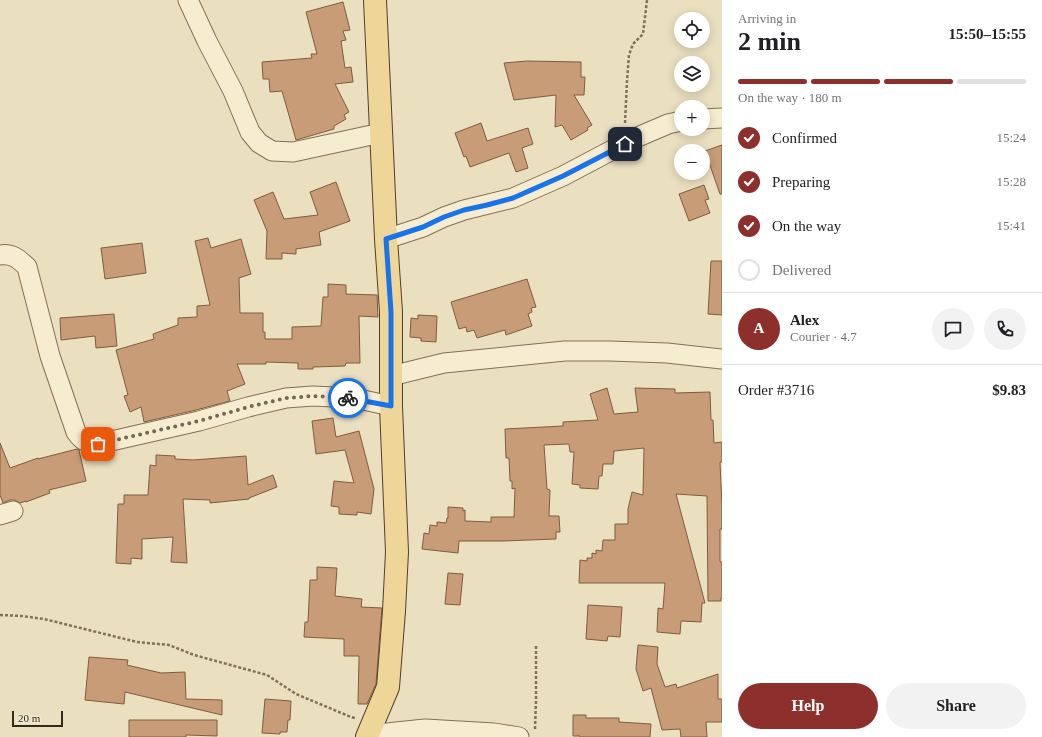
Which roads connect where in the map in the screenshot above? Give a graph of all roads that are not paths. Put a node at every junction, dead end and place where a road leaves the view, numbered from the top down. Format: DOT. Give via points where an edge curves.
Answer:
graph roads {
  1 [pos="188,0"];
  2 [pos="375,0"];
  3 [pos="722,118"];
  4 [pos="710,119"];
  5 [pos="674,123"];
  6 [pos="381,133"];
  7 [pos="386,239"];
  8 [pos="0,255"];
  9 [pos="722,359"];
  10 [pos="391,376"];
  11 [pos="391,406"];
  12 [pos="370,731"];
  13 [pos="527,733"];
  1 -- 6 [label="street" via="206,41 233,91 250,132 259,144 272,151 293,152"];
  2 -- 6 [label="main road"];
  3 -- 4 [label="street"];
  5 -- 7 [label="street" via="513,198 464,210"];
  6 -- 7 [label="main road"];
  7 -- 10 [label="main road" via="391,312"];
  8 -- 11 [label="street" via="14,256 27,267 50,356 76,432 82,440 89,443 98,444 199,421 286,398 354,398"];
  9 -- 10 [label="street" via="667,353 565,351 444,363"];
  10 -- 11 [label="main road"];
  11 -- 12 [label="main road" via="397,552 394,612 388,687"];
  12 -- 13 [label="street" via="425,729"];
}
